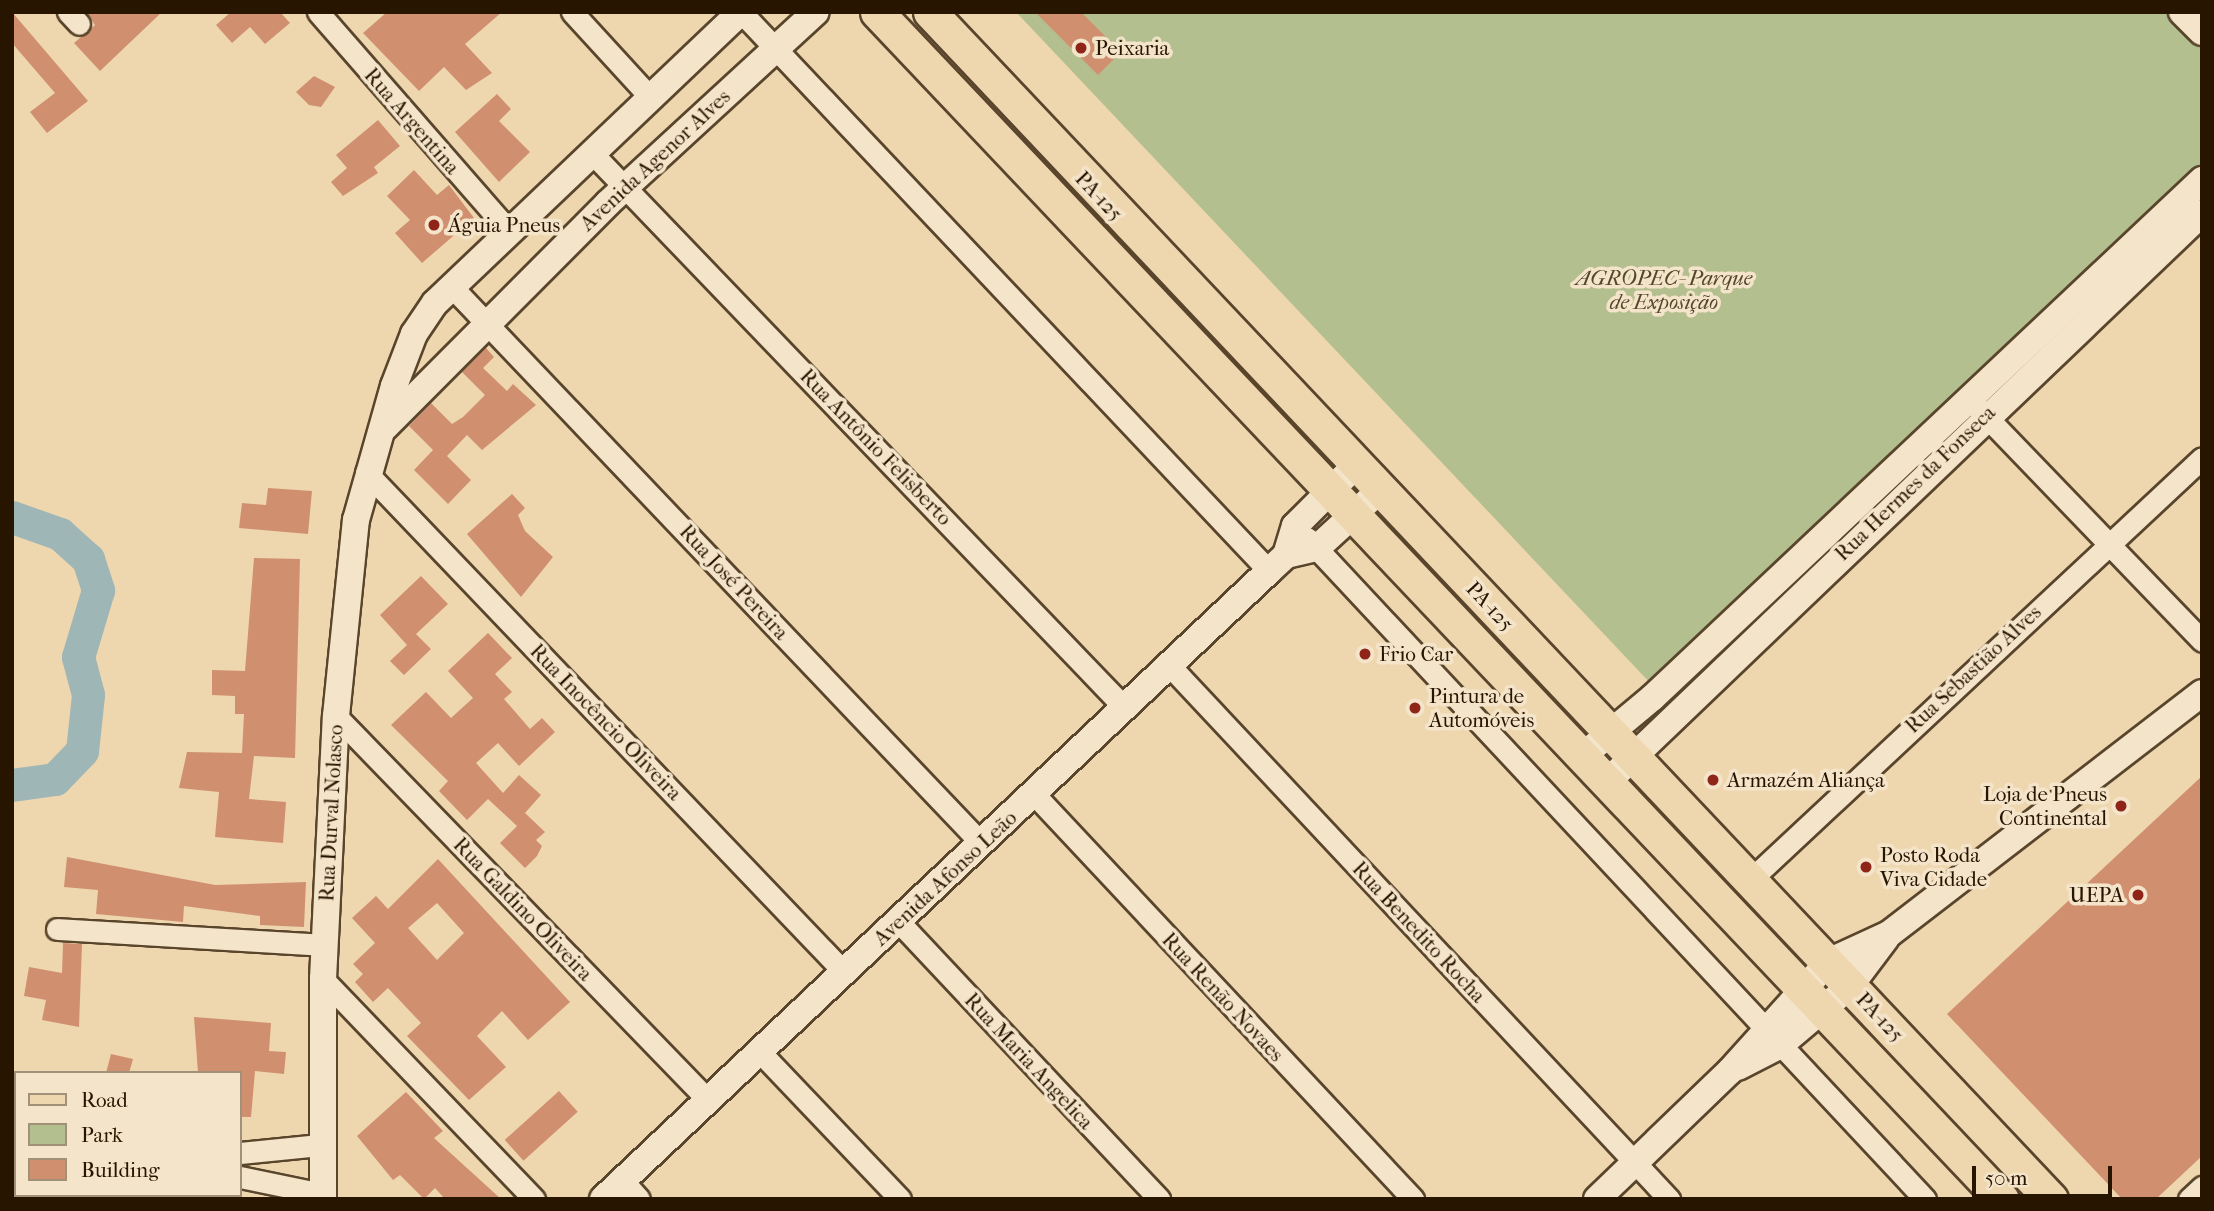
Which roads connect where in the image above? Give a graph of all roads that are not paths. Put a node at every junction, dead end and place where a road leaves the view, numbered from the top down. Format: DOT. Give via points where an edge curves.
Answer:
graph roads {
  1 [pos="318,12"];
  2 [pos="572,12"];
  3 [pos="741,12"];
  4 [pos="816,12"];
  5 [pos="877,12"];
  6 [pos="930,12"];
  7 [pos="2182,12"];
  8 [pos="2202,32"];
  9 [pos="775,47"];
  10 [pos="650,97"];
  11 [pos="591,152"];
  12 [pos="2202,180"];
  13 [pos="627,186"];
  14 [pos="1110,208"];
  15 [pos="2202,213"];
  16 [pos="506,229"];
  17 [pos="1084,234"];
  18 [pos="451,286"];
  19 [pos="487,321"];
  20 [pos="1250,354"];
  21 [pos="1223,377"];
  22 [pos="1977,407"];
  23 [pos="381,431"];
  24 [pos="2201,460"];
  25 [pos="1356,465"];
  26 [pos="366,472"];
  27 [pos="1380,490"];
  28 [pos="1329,491"];
  29 [pos="1352,516"];
  30 [pos="1296,526"];
  31 [pos="2107,542"];
  32 [pos="1317,548"];
  33 [pos="1278,563"];
  34 [pos="2202,641"];
  35 [pos="1169,665"];
  36 [pos="2202,693"];
  37 [pos="1125,708"];
  38 [pos="336,716"];
  39 [pos="1610,733"];
  40 [pos="1580,758"];
  41 [pos="1634,759"];
  42 [pos="1605,784"];
  43 [pos="1034,794"];
  44 [pos="981,843"];
  45 [pos="1748,882"];
  46 [pos="898,922"];
  47 [pos="57,929"];
  48 [pos="324,945"];
  49 [pos="845,973"];
  50 [pos="1839,974"];
  51 [pos="323,979"];
  52 [pos="1810,999"];
  53 [pos="1771,1037"];
  54 [pos="762,1054"];
  55 [pos="709,1101"];
  56 [pos="320,1145"];
  57 [pos="242,1153"];
  58 [pos="1636,1163"];
  59 [pos="242,1177"];
  60 [pos="2202,1187"];
  61 [pos="631,1190"];
  62 [pos="322,1196"];
  63 [pos="534,1199"];
  64 [pos="603,1199"];
  65 [pos="900,1199"];
  66 [pos="1159,1199"];
  67 [pos="1413,1199"];
  68 [pos="1597,1199"];
  69 [pos="1670,1199"];
  70 [pos="1925,1199"];
  71 [pos="2002,1199"];
  72 [pos="2051,1199"];
  73 [pos="2189,1199"];
  1 -- 16 [label="street, Rua Argentina"];
  2 -- 10 [label="street"];
  3 -- 9 [label="street"];
  3 -- 10 [label="street, Rua Durval Nolasco"];
  4 -- 9 [label="street, Avenida Agenor Alves"];
  5 -- 17 [label="main road, PA-125"];
  6 -- 14 [label="main road, PA-125 / PA-125"];
  7 -- 8 [label="street"];
  9 -- 13 [label="street, Avenida Agenor Alves"];
  9 -- 33 [label="street"];
  10 -- 11 [label="street, Rua Durval Nolasco"];
  11 -- 13 [label="street, Rua Antônio Felisberto"];
  11 -- 16 [label="street, Rua Durval Nolasco"];
  12 -- 22 [label="street"];
  13 -- 19 [label="street, Avenida Agenor Alves"];
  13 -- 37 [label="street, Rua Antônio Felisberto"];
  14 -- 17 [label="main road"];
  14 -- 20 [label="main road, PA-125 / PA-125"];
  15 -- 22 [label="street, Rua Hermes da Fonseca"];
  16 -- 18 [label="street, Rua Durval Nolasco"];
  17 -- 21 [label="main road, PA-125"];
  18 -- 19 [label="street, Rua José Pereira"];
  18 -- 23 [label="street, Rua Durval Nolasco" via="414,334"];
  19 -- 23 [label="street, Avenida Agenor Alves"];
  19 -- 44 [label="street, Rua José Pereira"];
  20 -- 21 [label="main road"];
  20 -- 25 [label="main road, PA-125 / PA-125"];
  21 -- 28 [label="main road, PA-125"];
  22 -- 31 [label="street"];
  22 -- 39 [label="street"];
  22 -- 41 [label="street, Rua Hermes da Fonseca" via="1670,716"];
  23 -- 26 [label="street, Rua Durval Nolasco"];
  24 -- 31 [label="street, Rua Sebastião Alves"];
  25 -- 27 [label="main road, PA-125 / PA-125"];
  25 -- 28 [label="street, Avenida Afonso Leão"];
  26 -- 38 [label="street, Rua Durval Nolasco"];
  26 -- 49 [label="street, Rua Inocêncio Oliveira"];
  27 -- 29 [label="street"];
  27 -- 39 [label="main road, PA-125 / PA-125"];
  28 -- 29 [label="main road, PA-125"];
  28 -- 30 [label="street, Avenida Afonso Leão"];
  29 -- 32 [label="street"];
  29 -- 40 [label="main road, PA-125"];
  30 -- 32 [label="street"];
  30 -- 33 [label="street, Avenida Afonso Leão"];
  31 -- 34 [label="street"];
  31 -- 45 [label="street, Rua Sebastião Alves"];
  32 -- 33 [label="street"];
  32 -- 53 [label="street"];
  33 -- 35 [label="street, Avenida Afonso Leão"];
  35 -- 37 [label="street, Avenida Afonso Leão"];
  35 -- 58 [label="street, Rua Benedito Rocha"];
  36 -- 50 [label="street"];
  37 -- 43 [label="street, Avenida Afonso Leão"];
  38 -- 48 [label="street, Rua Durval Nolasco"];
  38 -- 55 [label="street, Rua Galdino Oliveira"];
  39 -- 40 [label="street"];
  39 -- 41 [label="main road, PA-125 / PA-125"];
  40 -- 42 [label="main road, PA-125"];
  41 -- 42 [label="street, Rua Hermes da Fonseca"];
  41 -- 45 [label="main road, PA-125 / PA-125"];
  42 -- 52 [label="main road, PA-125"];
  43 -- 44 [label="street, Avenida Afonso Leão"];
  43 -- 67 [label="street, Rua Renão Novaes"];
  44 -- 46 [label="street, Avenida Afonso Leão"];
  45 -- 50 [label="main road, PA-125 / PA-125"];
  46 -- 49 [label="street, Avenida Afonso Leão"];
  46 -- 66 [label="street, Rua Maria Angelica"];
  47 -- 48 [label="street"];
  48 -- 51 [label="street, Rua Durval Nolasco"];
  49 -- 54 [label="street, Avenida Afonso Leão"];
  50 -- 52 [label="street"];
  50 -- 72 [label="main road, PA-125 / PA-125"];
  51 -- 56 [label="street, Rua Durval Nolasco"];
  51 -- 63 [label="street"];
  52 -- 53 [label="street"];
  52 -- 71 [label="main road, PA-125"];
  53 -- 58 [label="street"];
  53 -- 70 [label="street"];
  54 -- 55 [label="street, Avenida Afonso Leão"];
  54 -- 65 [label="street"];
  55 -- 61 [label="street, Avenida Afonso Leão"];
  56 -- 57 [label="street"];
  56 -- 62 [label="street, Rua Durval Nolasco"];
  58 -- 68 [label="street"];
  58 -- 69 [label="street, Rua Benedito Rocha"];
  59 -- 62 [label="street"];
  60 -- 73 [label="street"];
  61 -- 64 [label="street, Avenida Afonso Leão"];
}
